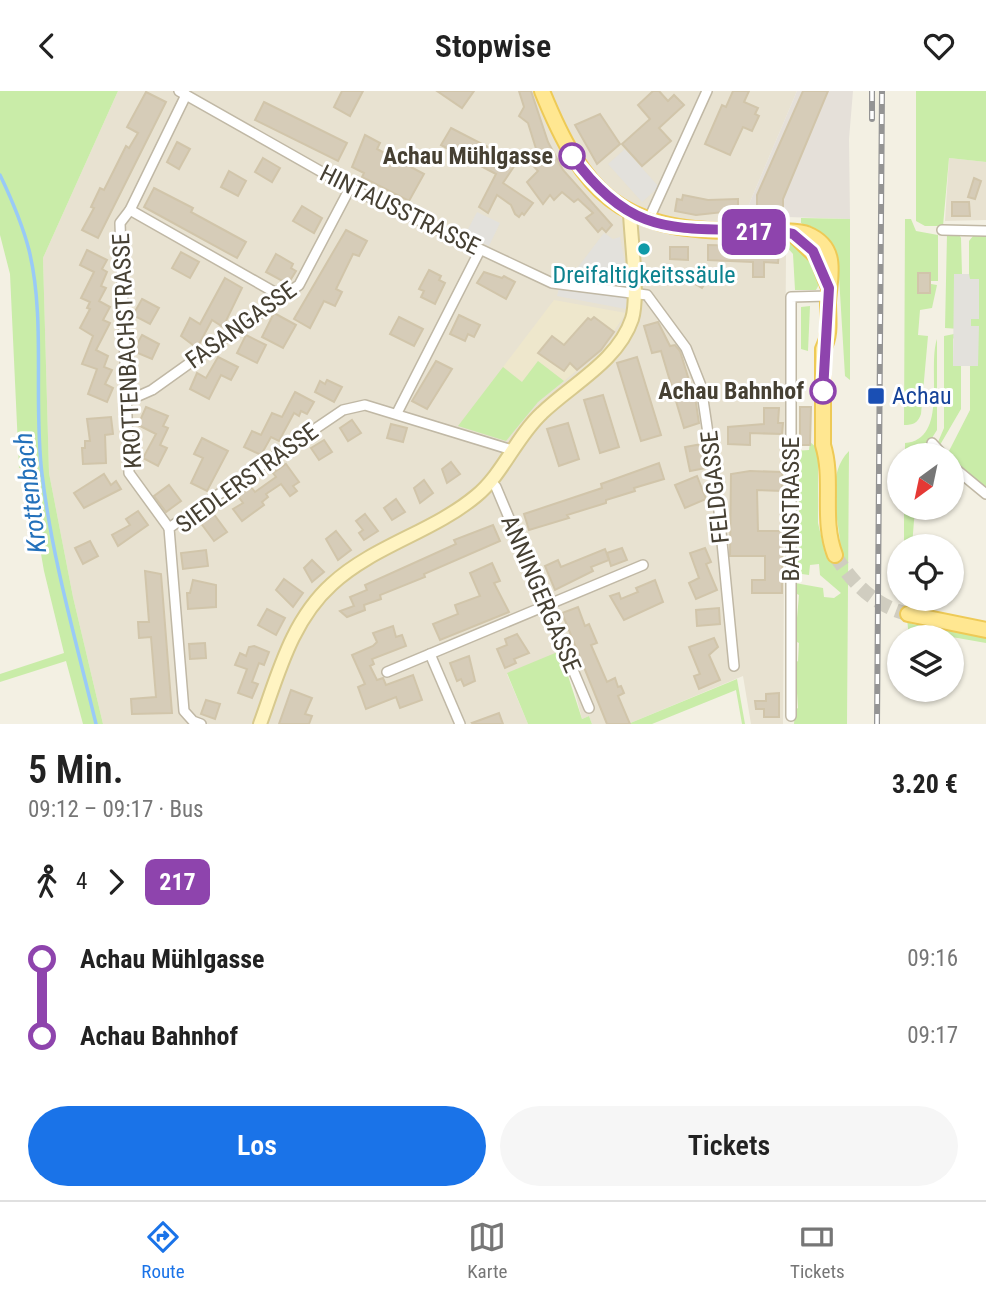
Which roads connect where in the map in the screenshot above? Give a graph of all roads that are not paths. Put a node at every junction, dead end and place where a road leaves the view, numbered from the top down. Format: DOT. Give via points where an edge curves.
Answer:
graph roads {
  1 [pos="542,91"];
  2 [pos="707,91"];
  3 [pos="183,93"];
  4 [pos="350,187"];
  5 [pos="130,209"];
  6 [pos="630,213"];
  7 [pos="648,221"];
  8 [pos="942,230"];
  9 [pos="986,231"];
  10 [pos="480,250"];
  11 [pos="828,292"];
  12 [pos="634,294"];
  13 [pos="283,297"];
  14 [pos="127,401"];
  15 [pos="397,413"];
  16 [pos="512,450"];
  17 [pos="964,476"];
  18 [pos="490,481"];
  19 [pos="986,494"];
  20 [pos="169,528"];
  21 [pos="835,555"];
  22 [pos="643,565"];
  23 [pos="546,607"];
  24 [pos="908,614"];
  25 [pos="986,630"];
  26 [pos="430,655"];
  27 [pos="734,666"];
  28 [pos="387,672"];
  29 [pos="589,708"];
  30 [pos="791,716"];
  31 [pos="201,724"];
  32 [pos="260,724"];
  33 [pos="460,724"];
  1 -- 6 [label="main road" via="572,156 598,188"];
  2 -- 7 [label="street"];
  3 -- 4 [label="street, HINTAUSSTRASSE"];
  3 -- 5 [label="street, KROTTENBACHSTRASSE"];
  4 -- 10 [label="street, HINTAUSSTRASSE"];
  4 -- 13 [label="street, FASANGASSE" via="299,285"];
  5 -- 13 [label="street"];
  5 -- 14 [label="street, KROTTENBACHSTRASSE" via="120,223"];
  6 -- 7 [label="main road"];
  6 -- 12 [label="street"];
  7 -- 11 [label="main road" via="682,229 793,234 817,257"];
  8 -- 9 [label="street"];
  10 -- 12 [label="street, HINTAUSSTRASSE" via="552,283"];
  10 -- 15 [label="street"];
  11 -- 21 [label="main road" via="823,445 827,519"];
  11 -- 30 [label="street, BAHNSTRASSE" via="791,296"];
  12 -- 16 [label="street" via="633,316 625,336 605,360 540,414"];
  12 -- 27 [label="street, FELDGASSE" via="648,295 676,332 701,386"];
  13 -- 14 [label="street, FASANGASSE" via="152,390"];
  14 -- 20 [label="street, KROTTENBACHSTRASSE" via="129,473"];
  15 -- 16 [label="street, SIEDLERSTRASSE"];
  15 -- 20 [label="street, SIEDLERSTRASSE" via="365,405 343,410"];
  16 -- 18 [label="street"];
  17 -- 19 [label="street"];
  18 -- 23 [label="street, ANNINGERGASSE"];
  18 -- 32 [label="street" via="448,516 332,584 291,639"];
  20 -- 31 [label="street, SIEDLERSTRASSE" via="184,711"];
  22 -- 23 [label="street"];
  23 -- 26 [label="street"];
  23 -- 29 [label="street, ANNINGERGASSE"];
  24 -- 25 [label="main road"];
  26 -- 28 [label="street"];
  26 -- 33 [label="street"];
}
